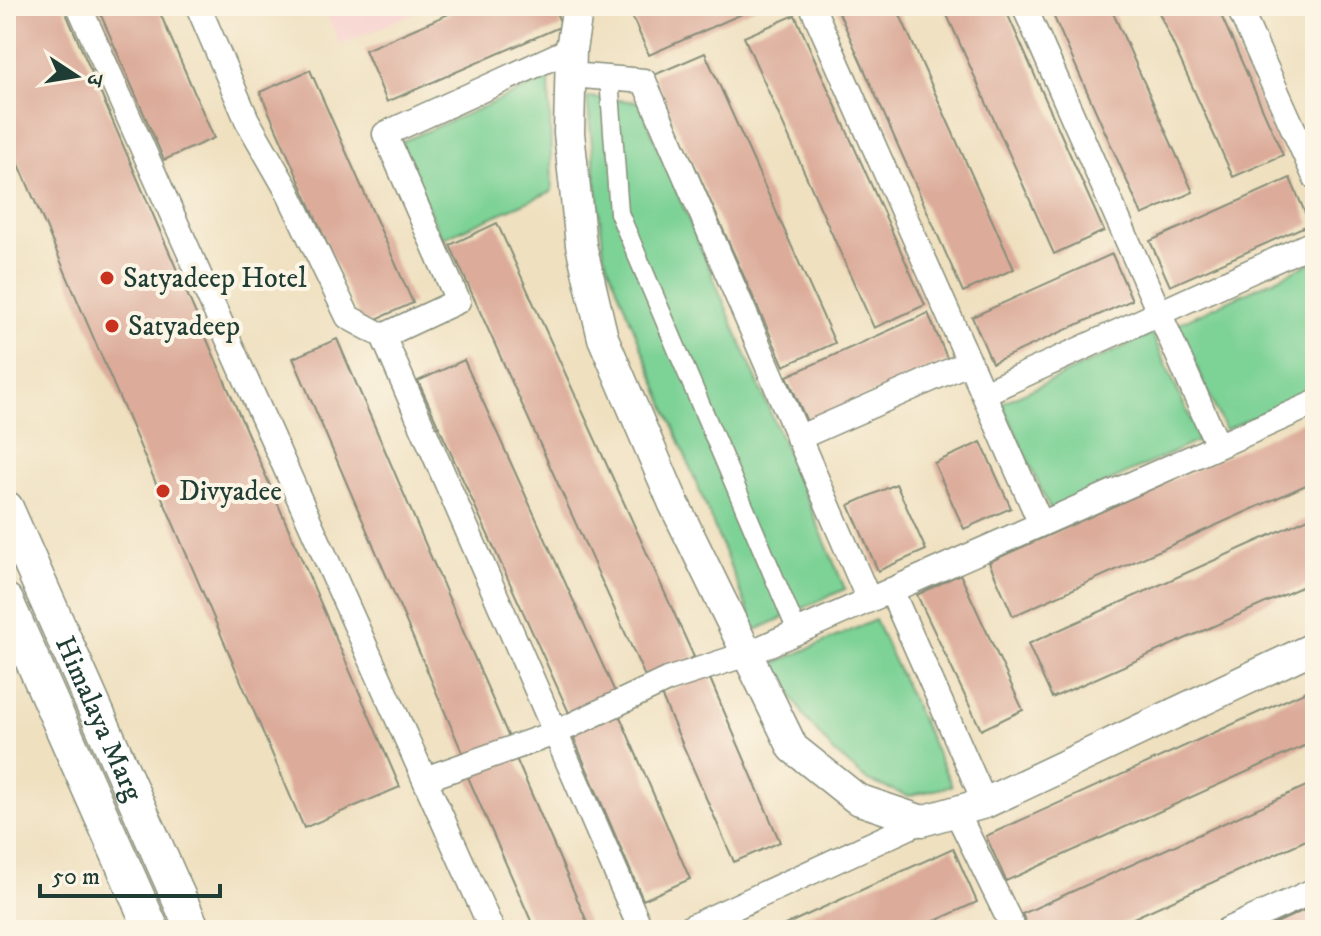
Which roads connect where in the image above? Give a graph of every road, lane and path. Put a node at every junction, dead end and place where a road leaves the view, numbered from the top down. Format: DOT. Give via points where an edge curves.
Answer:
graph roads {
  1 [pos="79,6"];
  2 [pos="198,6"];
  3 [pos="578,6"];
  4 [pos="812,6"];
  5 [pos="1024,6"];
  6 [pos="1238,6"];
  7 [pos="570,62"];
  8 [pos="609,78"];
  9 [pos="1315,177"];
  10 [pos="1315,242"];
  11 [pos="1160,313"];
  12 [pos="383,336"];
  13 [pos="970,362"];
  14 [pos="984,393"];
  15 [pos="1315,403"];
  16 [pos="798,438"];
  17 [pos="1218,446"];
  18 [pos="6,508"];
  19 [pos="1041,524"];
  20 [pos="880,595"];
  21 [pos="6,601"];
  22 [pos="797,631"];
  23 [pos="1315,647"];
  24 [pos="747,654"];
  25 [pos="555,733"];
  26 [pos="425,779"];
  27 [pos="985,803"];
  28 [pos="956,811"];
  29 [pos="922,821"];
  30 [pos="1315,890"];
  31 [pos="152,930"];
  32 [pos="193,930"];
  33 [pos="492,930"];
  34 [pos="641,930"];
  35 [pos="685,930"];
  36 [pos="1014,930"];
  37 [pos="1227,930"];
  1 -- 26 [label="street"];
  2 -- 12 [label="street" via="247,120 348,317"];
  3 -- 7 [label="street"];
  4 -- 13 [label="street"];
  5 -- 11 [label="street"];
  6 -- 9 [label="street"];
  7 -- 8 [label="street"];
  7 -- 12 [label="street" via="385,134 458,301"];
  7 -- 24 [label="street" via="569,133 581,245 603,338 674,504"];
  8 -- 16 [label="street" via="644,81"];
  8 -- 22 [label="street" via="619,213"];
  10 -- 11 [label="street"];
  11 -- 14 [label="street"];
  11 -- 17 [label="street"];
  12 -- 25 [label="street"];
  13 -- 14 [label="street"];
  13 -- 16 [label="street"];
  14 -- 19 [label="street"];
  15 -- 17 [label="street"];
  16 -- 20 [label="street"];
  17 -- 19 [label="street"];
  18 -- 32 [label="main road, Himalaya Marg"];
  19 -- 20 [label="street"];
  20 -- 22 [label="street"];
  20 -- 27 [label="street"];
  21 -- 31 [label="main road, Himalaya Marg"];
  22 -- 24 [label="street"];
  23 -- 27 [label="street"];
  24 -- 25 [label="street" via="667,680"];
  24 -- 29 [label="street" via="793,748 857,799"];
  25 -- 26 [label="street"];
  25 -- 34 [label="street"];
  26 -- 33 [label="street"];
  27 -- 28 [label="street"];
  28 -- 29 [label="street"];
  28 -- 36 [label="street"];
  29 -- 35 [label="street"];
  30 -- 37 [label="street"];
}
